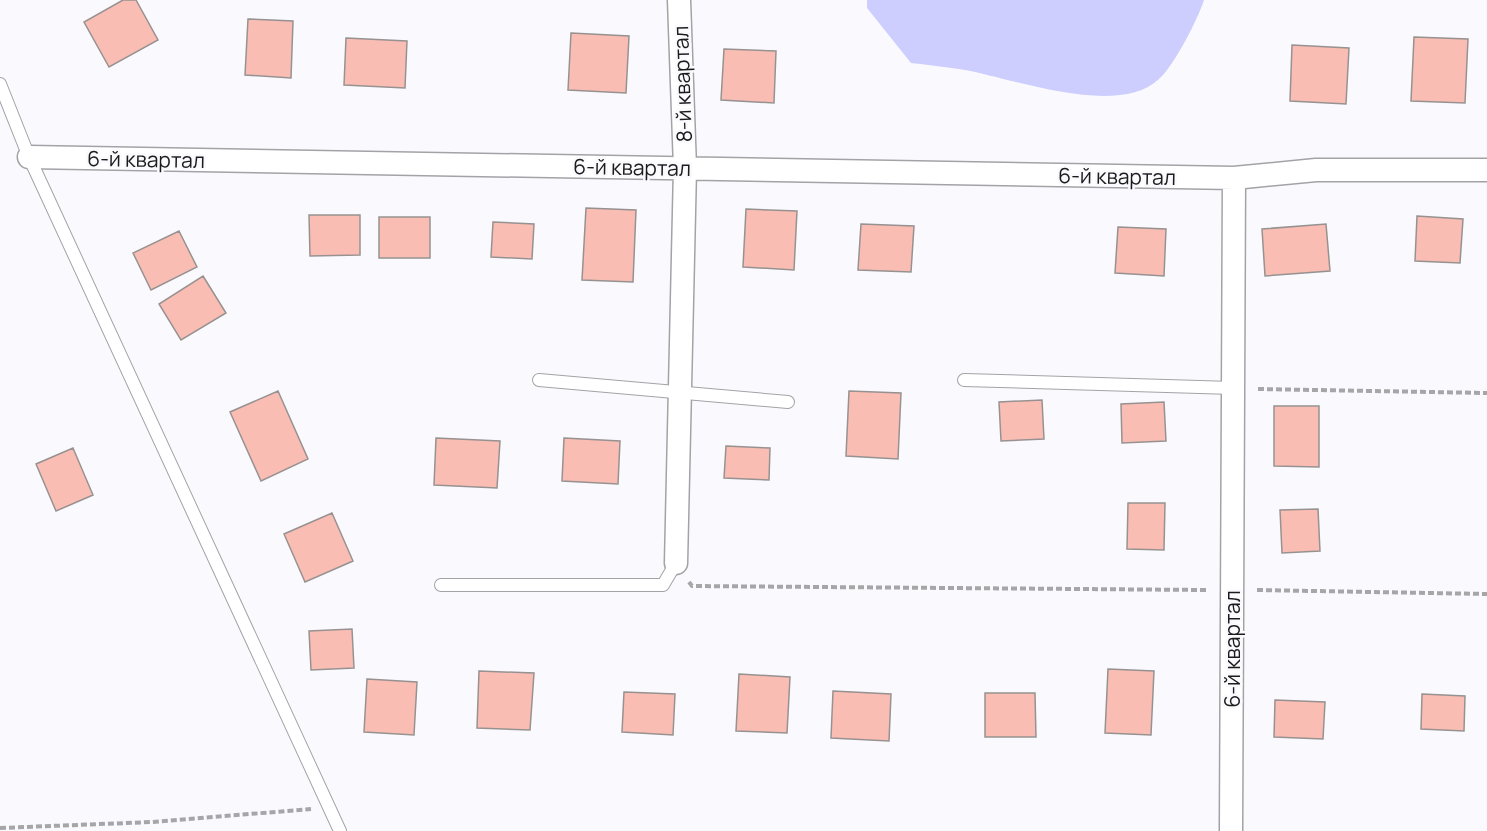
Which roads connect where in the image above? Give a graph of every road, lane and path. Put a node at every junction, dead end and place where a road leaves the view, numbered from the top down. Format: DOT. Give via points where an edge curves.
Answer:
graph roads {
  1 [pos="679,0"];
  2 [pos="0,84"];
  3 [pos="29,156"];
  4 [pos="685,168"];
  5 [pos="1487,170"];
  6 [pos="1234,178"];
  7 [pos="539,380"];
  8 [pos="964,380"];
  9 [pos="1233,388"];
  10 [pos="679,391"];
  11 [pos="1487,393"];
  12 [pos="788,402"];
  13 [pos="676,563"];
  14 [pos="441,585"];
  15 [pos="1233,590"];
  16 [pos="1487,594"];
  17 [pos="329,808"];
  18 [pos="0,828"];
  19 [pos="340,831"];
  20 [pos="1231,831"];
  1 -- 4 [label="street, 8-й квартал"];
  2 -- 3 [label="lane"];
  3 -- 4 [label="street, 6-й квартал"];
  3 -- 17 [label="lane"];
  4 -- 6 [label="street, 6-й квартал"];
  4 -- 10 [label="street, 8-й квартал"];
  5 -- 6 [label="street, 6-й квартал" via="1316,170"];
  6 -- 9 [label="street, 6-й квартал"];
  7 -- 10 [label="lane"];
  8 -- 9 [label="lane"];
  9 -- 11 [label="path"];
  9 -- 15 [label="street, 6-й квартал"];
  10 -- 12 [label="lane"];
  10 -- 13 [label="street, 8-й квартал"];
  13 -- 14 [label="lane" via="663,585"];
  13 -- 15 [label="path" via="692,586"];
  15 -- 16 [label="path"];
  15 -- 20 [label="street, 6-й квартал"];
  17 -- 18 [label="path" via="152,822"];
  17 -- 19 [label="lane"];
}
